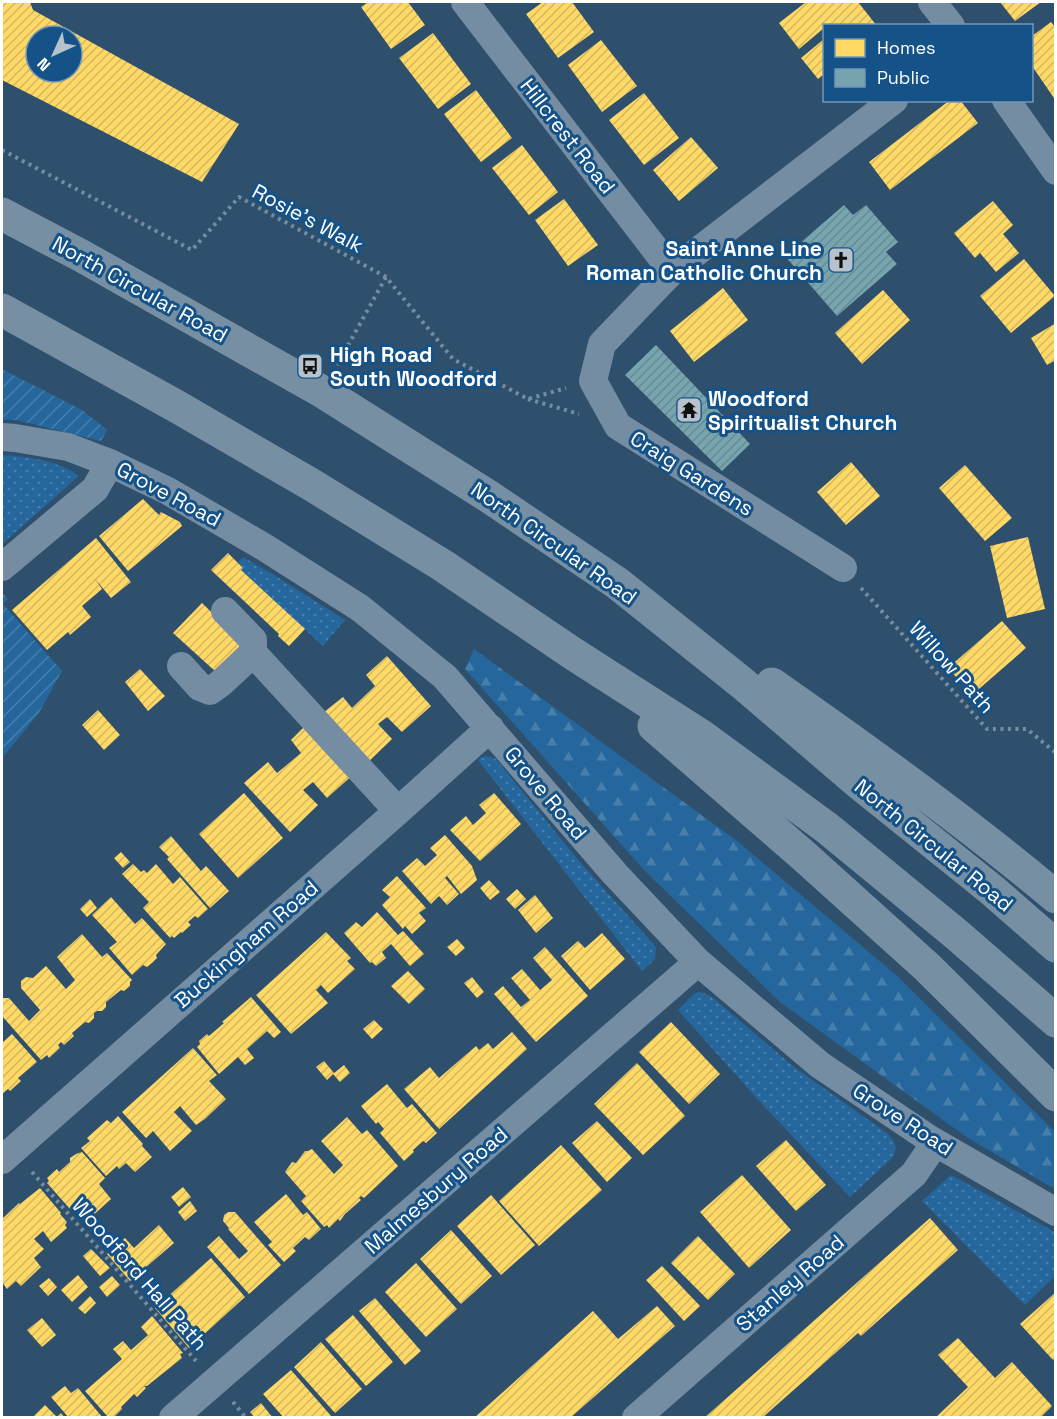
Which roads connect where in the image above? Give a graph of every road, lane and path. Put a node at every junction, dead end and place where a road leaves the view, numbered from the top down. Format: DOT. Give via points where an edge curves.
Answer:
graph roads {
  1 [pos="465,2"];
  2 [pos="932,2"];
  3 [pos="949,24"];
  4 [pos="891,102"];
  5 [pos="1007,102"];
  6 [pos="2,150"];
  7 [pos="1056,171"];
  8 [pos="2,214"];
  9 [pos="672,271"];
  10 [pos="386,276"];
  11 [pos="2,310"];
  12 [pos="593,381"];
  13 [pos="323,392"];
  14 [pos="528,399"];
  15 [pos="618,426"];
  16 [pos="2,438"];
  17 [pos="111,463"];
  18 [pos="2,567"];
  19 [pos="843,568"];
  20 [pos="617,583"];
  21 [pos="225,611"];
  22 [pos="253,653"];
  23 [pos="572,653"];
  24 [pos="181,666"];
  25 [pos="490,728"];
  26 [pos="1056,753"];
  27 [pos="398,811"];
  28 [pos="1056,897"];
  29 [pos="1056,946"];
  30 [pos="698,962"];
  31 [pos="1056,1021"];
  32 [pos="1056,1095"];
  33 [pos="932,1140"];
  34 [pos="7,1155"];
  35 [pos="1056,1212"];
  36 [pos="214,1381"];
  37 [pos="173,1418"];
  38 [pos="246,1418"];
  39 [pos="636,1418"];
  1 -- 9 [label="street, Hillcrest Road"];
  2 -- 3 [label="street"];
  4 -- 9 [label="street"];
  5 -- 7 [label="street"];
  6 -- 10 [label="path, Rosie's Walk" via="192,250 239,196"];
  8 -- 13 [label="highway, North Circular Road"];
  9 -- 12 [label="street" via="602,344"];
  10 -- 13 [label="path"];
  10 -- 14 [label="path, Rosie's Walk" via="453,358"];
  11 -- 23 [label="highway" via="312,485 442,565"];
  12 -- 14 [label="path"];
  12 -- 15 [label="street, Craig Gardens"];
  13 -- 20 [label="highway, North Circular Road"];
  14 -- 15 [label="path, Rosie's Walk"];
  15 -- 19 [label="street, Craig Gardens"];
  16 -- 17 [label="street, Grove Road" via="68,447"];
  17 -- 18 [label="street" via="95,489"];
  17 -- 25 [label="street, Grove Road" via="168,491 360,608 445,676"];
  19 -- 26 [label="path, Willow Path" via="987,729 1027,729"];
  20 -- 28 [label="highway" via="752,669 870,753"];
  20 -- 29 [label="highway, North Circular Road"];
  21 -- 22 [label="street" via="253,640"];
  22 -- 24 [label="street" via="210,691 200,687"];
  22 -- 27 [label="street"];
  23 -- 31 [label="highway" via="703,737 827,828"];
  23 -- 32 [label="highway" via="927,968"];
  25 -- 27 [label="street, Buckingham Road"];
  25 -- 30 [label="street, Grove Road" via="615,874"];
  27 -- 34 [label="street, Buckingham Road"];
  30 -- 33 [label="street, Grove Road" via="820,1065"];
  30 -- 36 [label="street, Malmesbury Road"];
  33 -- 35 [label="street, Grove Road"];
  33 -- 39 [label="street, Stanley Road" via="914,1174"];
  34 -- 36 [label="path, Woodford Hall Path"];
  36 -- 37 [label="street, Malmesbury Road"];
  36 -- 38 [label="path, Woodford Hall Path"];
}
